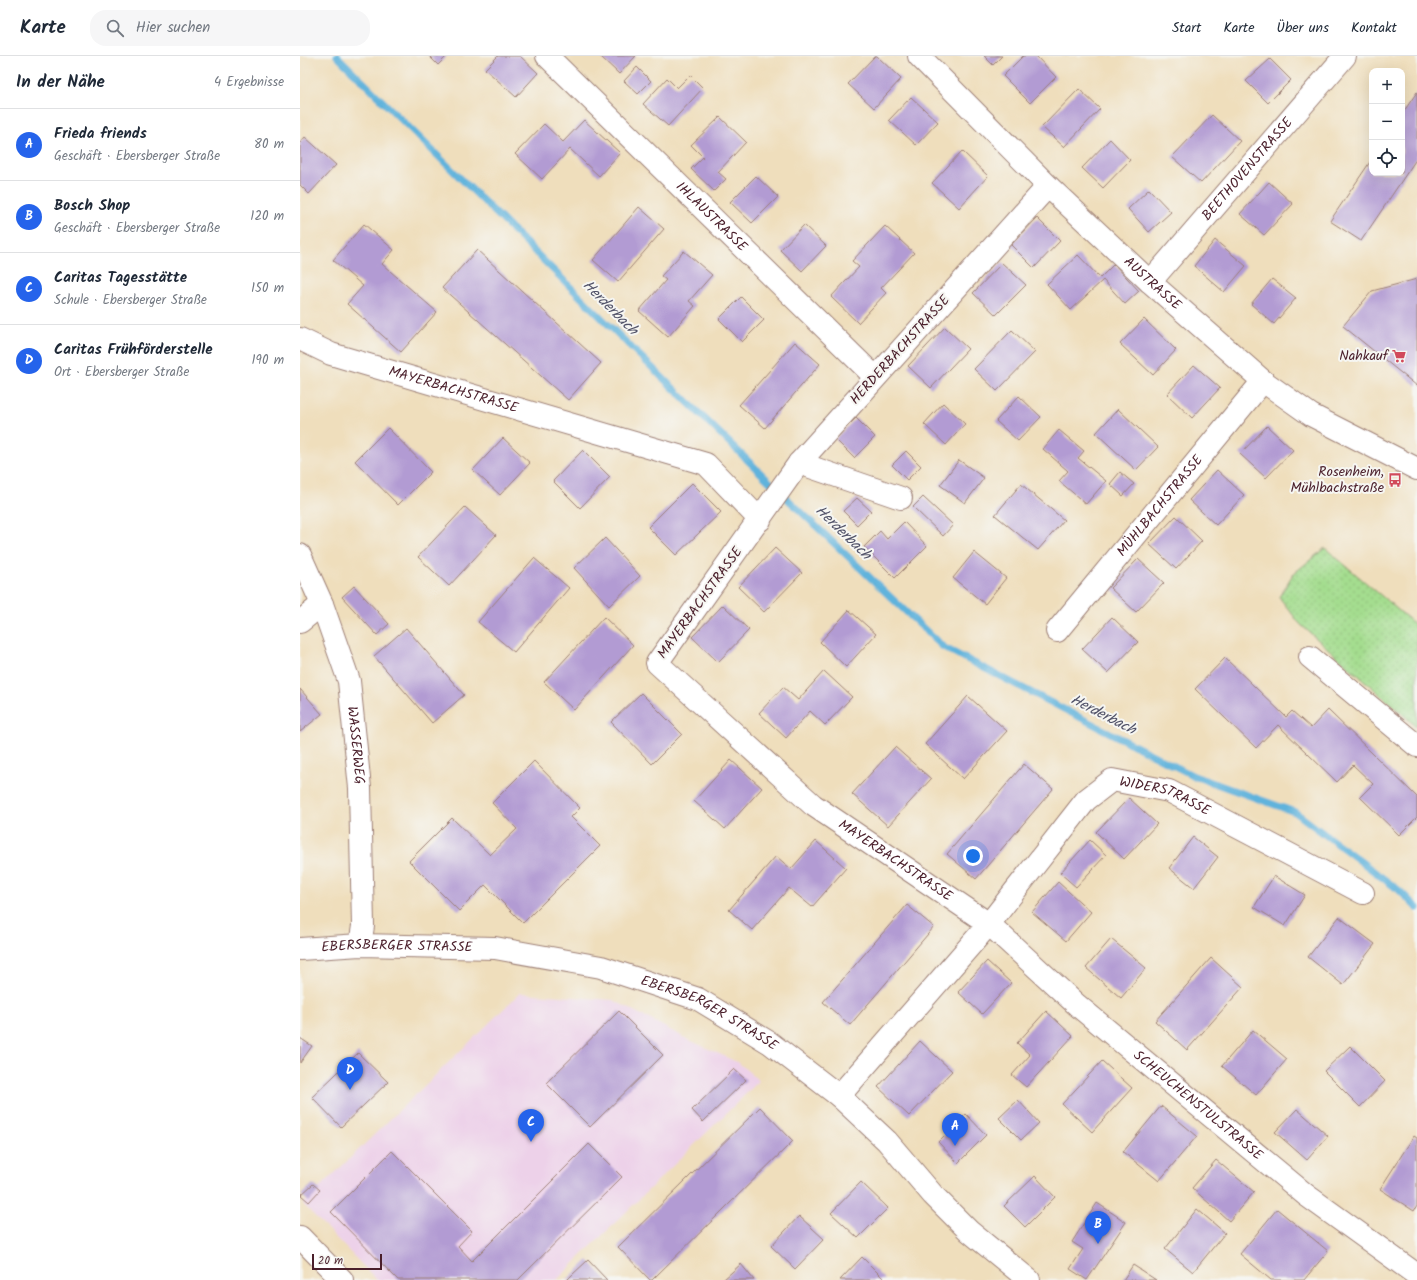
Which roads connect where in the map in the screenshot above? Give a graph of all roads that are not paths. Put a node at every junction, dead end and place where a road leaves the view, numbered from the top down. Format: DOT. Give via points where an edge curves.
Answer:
graph roads {
  1 [pos="547,56"];
  2 [pos="919,56"];
  3 [pos="1345,56"];
  4 [pos="1048,186"];
  5 [pos="1150,282"];
  6 [pos="300,339"];
  7 [pos="875,377"];
  8 [pos="1263,381"];
  9 [pos="798,464"];
  10 [pos="1417,469"];
  11 [pos="901,498"];
  12 [pos="761,518"];
  13 [pos="300,555"];
  14 [pos="322,604"];
  15 [pos="300,622"];
  16 [pos="1057,631"];
  17 [pos="1310,658"];
  18 [pos="1417,746"];
  19 [pos="1363,893"];
  20 [pos="989,924"];
  21 [pos="360,945"];
  22 [pos="300,949"];
  23 [pos="839,1096"];
  24 [pos="300,1237"];
  25 [pos="1417,1275"];
  26 [pos="342,1280"];
  27 [pos="1030,1280"];
  1 -- 7 [label="street, IHLAUSTRASSE"];
  2 -- 4 [label="street, AUSTRASSE"];
  3 -- 5 [label="street, BEETHOVENSTRASSE"];
  4 -- 5 [label="street, AUSTRASSE"];
  4 -- 7 [label="street, HERDERBACHSTRASSE"];
  5 -- 8 [label="street, AUSTRASSE"];
  6 -- 12 [label="street, MAYERBACHSTRASSE" via="331,354 706,464"];
  7 -- 9 [label="street, HERDERBACHSTRASSE"];
  8 -- 10 [label="street, AUSTRASSE" via="1311,415"];
  8 -- 16 [label="street, MÜHLBACHSTRASSE"];
  9 -- 11 [label="street"];
  9 -- 12 [label="street, HERDERBACHSTRASSE"];
  12 -- 20 [label="street, MAYERBACHSTRASSE" via="657,663 813,805"];
  13 -- 14 [label="street, WASSERWEG"];
  14 -- 15 [label="street"];
  14 -- 21 [label="street, WASSERWEG" via="349,681 360,788 363,926"];
  17 -- 18 [label="street"];
  19 -- 20 [label="street, WIDERSTRASSE" via="1169,791 1112,780 1086,800"];
  20 -- 23 [label="street"];
  20 -- 25 [label="street, SCHEUCHENSTULSTRASSE" via="1077,1006 1306,1195"];
  21 -- 22 [label="street, EBERSBERGER STRASSE"];
  21 -- 23 [label="street, EBERSBERGER STRASSE" via="495,948 601,967 698,1000 770,1043"];
  23 -- 27 [label="street, EBERSBERGER STRASSE" via="887,1141 933,1195 969,1231"];
  24 -- 26 [label="street"];
}
